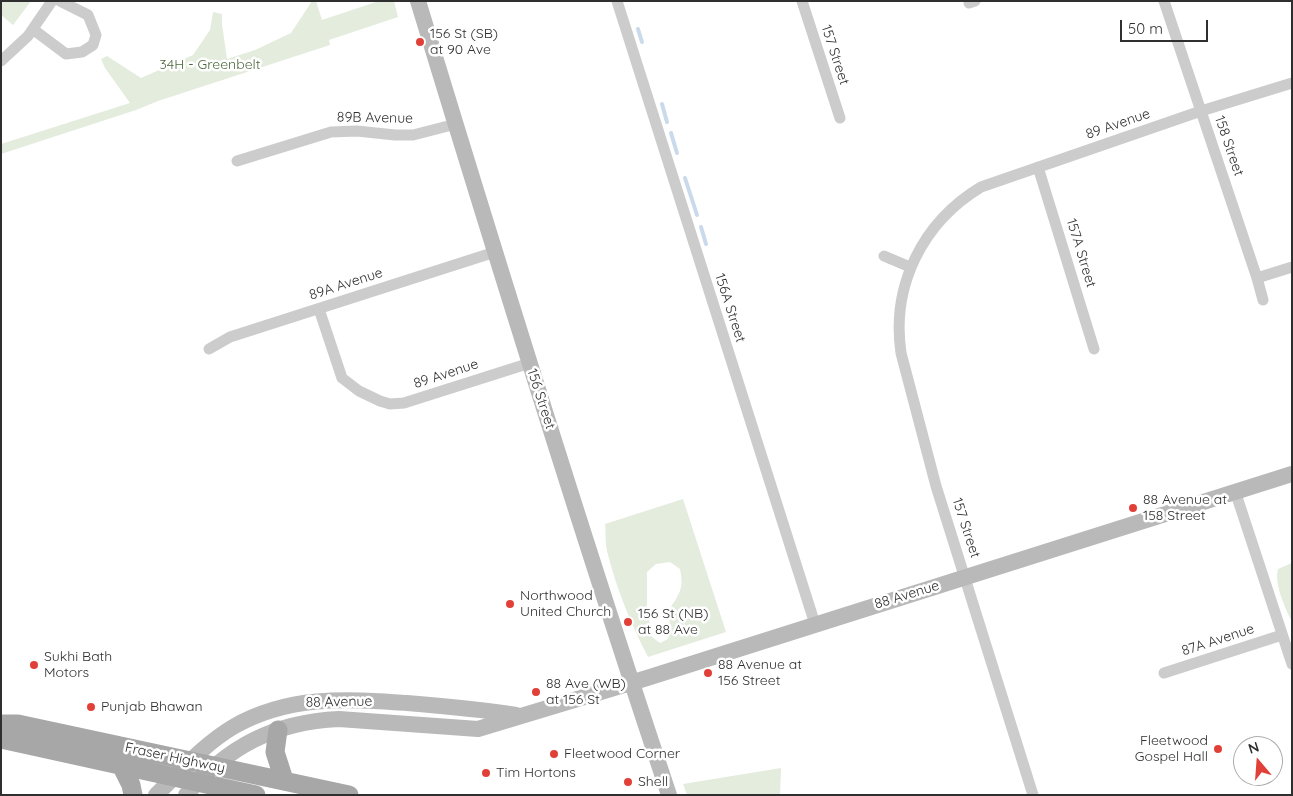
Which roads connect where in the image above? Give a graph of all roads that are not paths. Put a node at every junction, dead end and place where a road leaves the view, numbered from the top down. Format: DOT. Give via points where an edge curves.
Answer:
graph roads {
  1 [pos="52,1"];
  2 [pos="60,1"];
  3 [pos="418,1"];
  4 [pos="617,1"];
  5 [pos="802,1"];
  6 [pos="1164,1"];
  7 [pos="34,30"];
  8 [pos="1,61"];
  9 [pos="1292,83"];
  10 [pos="1201,111"];
  11 [pos="840,118"];
  12 [pos="456,124"];
  13 [pos="237,161"];
  14 [pos="1038,167"];
  15 [pos="958,203"];
  16 [pos="495,252"];
  17 [pos="884,256"];
  18 [pos="910,267"];
  19 [pos="1292,267"];
  20 [pos="1257,278"];
  21 [pos="1263,300"];
  22 [pos="319,309"];
  23 [pos="209,349"];
  24 [pos="1094,349"];
  25 [pos="530,363"];
  26 [pos="1292,474"];
  27 [pos="1235,492"];
  28 [pos="965,577"];
  29 [pos="814,624"];
  30 [pos="1282,635"];
  31 [pos="1292,664"];
  32 [pos="1164,673"];
  33 [pos="632,683"];
  34 [pos="521,715"];
  35 [pos="1,724"];
  36 [pos="278,730"];
  37 [pos="1,739"];
  38 [pos="190,761"];
  39 [pos="121,765"];
  40 [pos="213,766"];
  41 [pos="174,777"];
  42 [pos="284,780"];
  43 [pos="191,788"];
  44 [pos="133,795"];
  45 [pos="156,795"];
  46 [pos="256,795"];
  47 [pos="349,795"];
  48 [pos="669,795"];
  49 [pos="1033,795"];
  1 -- 7 [label="street"];
  2 -- 7 [label="street" via="88,15 96,34 94,45 82,52 66,54"];
  3 -- 12 [label="main road, 156 Street"];
  4 -- 29 [label="street, 156A Street"];
  5 -- 11 [label="street, 157 Street"];
  6 -- 10 [label="street, 158 Street"];
  7 -- 8 [label="street"];
  9 -- 10 [label="street, 89 Avenue"];
  10 -- 14 [label="street, 89 Avenue"];
  10 -- 20 [label="street, 158 Street"];
  12 -- 13 [label="street, 89B Avenue" via="413,135 332,132"];
  12 -- 16 [label="main road, 156 Street"];
  14 -- 15 [label="street, 89 Avenue" via="981,187"];
  14 -- 24 [label="street, 157A Street"];
  15 -- 18 [label="street, 157 Street" via="931,232"];
  16 -- 22 [label="street, 89A Avenue"];
  16 -- 25 [label="main road, 156 Street"];
  17 -- 18 [label="street"];
  18 -- 28 [label="street, 157 Street" via="899,316 901,353 936,486"];
  19 -- 20 [label="street"];
  20 -- 21 [label="street, 158 Street"];
  22 -- 23 [label="street, 89A Avenue" via="230,337"];
  22 -- 25 [label="street, 89 Avenue" via="342,378 371,397 390,404 404,403"];
  25 -- 33 [label="main road, 156 Street"];
  26 -- 27 [label="main road, 88 Avenue"];
  27 -- 28 [label="main road, 88 Avenue"];
  27 -- 30 [label="street"];
  28 -- 29 [label="main road, 88 Avenue"];
  28 -- 49 [label="street, 157 Street"];
  29 -- 33 [label="main road, 88 Avenue"];
  30 -- 31 [label="street"];
  30 -- 32 [label="street, 87A Avenue"];
  33 -- 34 [label="main road, 88 Avenue"];
  33 -- 48 [label="main road, 156 Street"];
  34 -- 36 [label="main road, 88 Avenue" via="478,728 339,719 318,720"];
  34 -- 38 [label="main road, 88 Avenue" via="477,708 377,701 308,701 270,710 241,723 208,744"];
  35 -- 38 [label="main road, Fraser Highway" via="18,724"];
  36 -- 40 [label="main road, 88 Avenue" via="237,749"];
  36 -- 42 [label="main road" via="275,752"];
  37 -- 39 [label="main road, Fraser Highway"];
  38 -- 40 [label="main road, Fraser Highway"];
  38 -- 41 [label="main road, 88 Avenue"];
  39 -- 41 [label="main road, Fraser Highway"];
  39 -- 44 [label="main road"];
  40 -- 42 [label="main road, Fraser Highway"];
  40 -- 43 [label="main road, 88 Avenue"];
  41 -- 43 [label="main road, Fraser Highway"];
  41 -- 45 [label="main road, 88 Avenue"];
  42 -- 47 [label="main road, Fraser Highway"];
  43 -- 46 [label="main road, Fraser Highway"];
}
